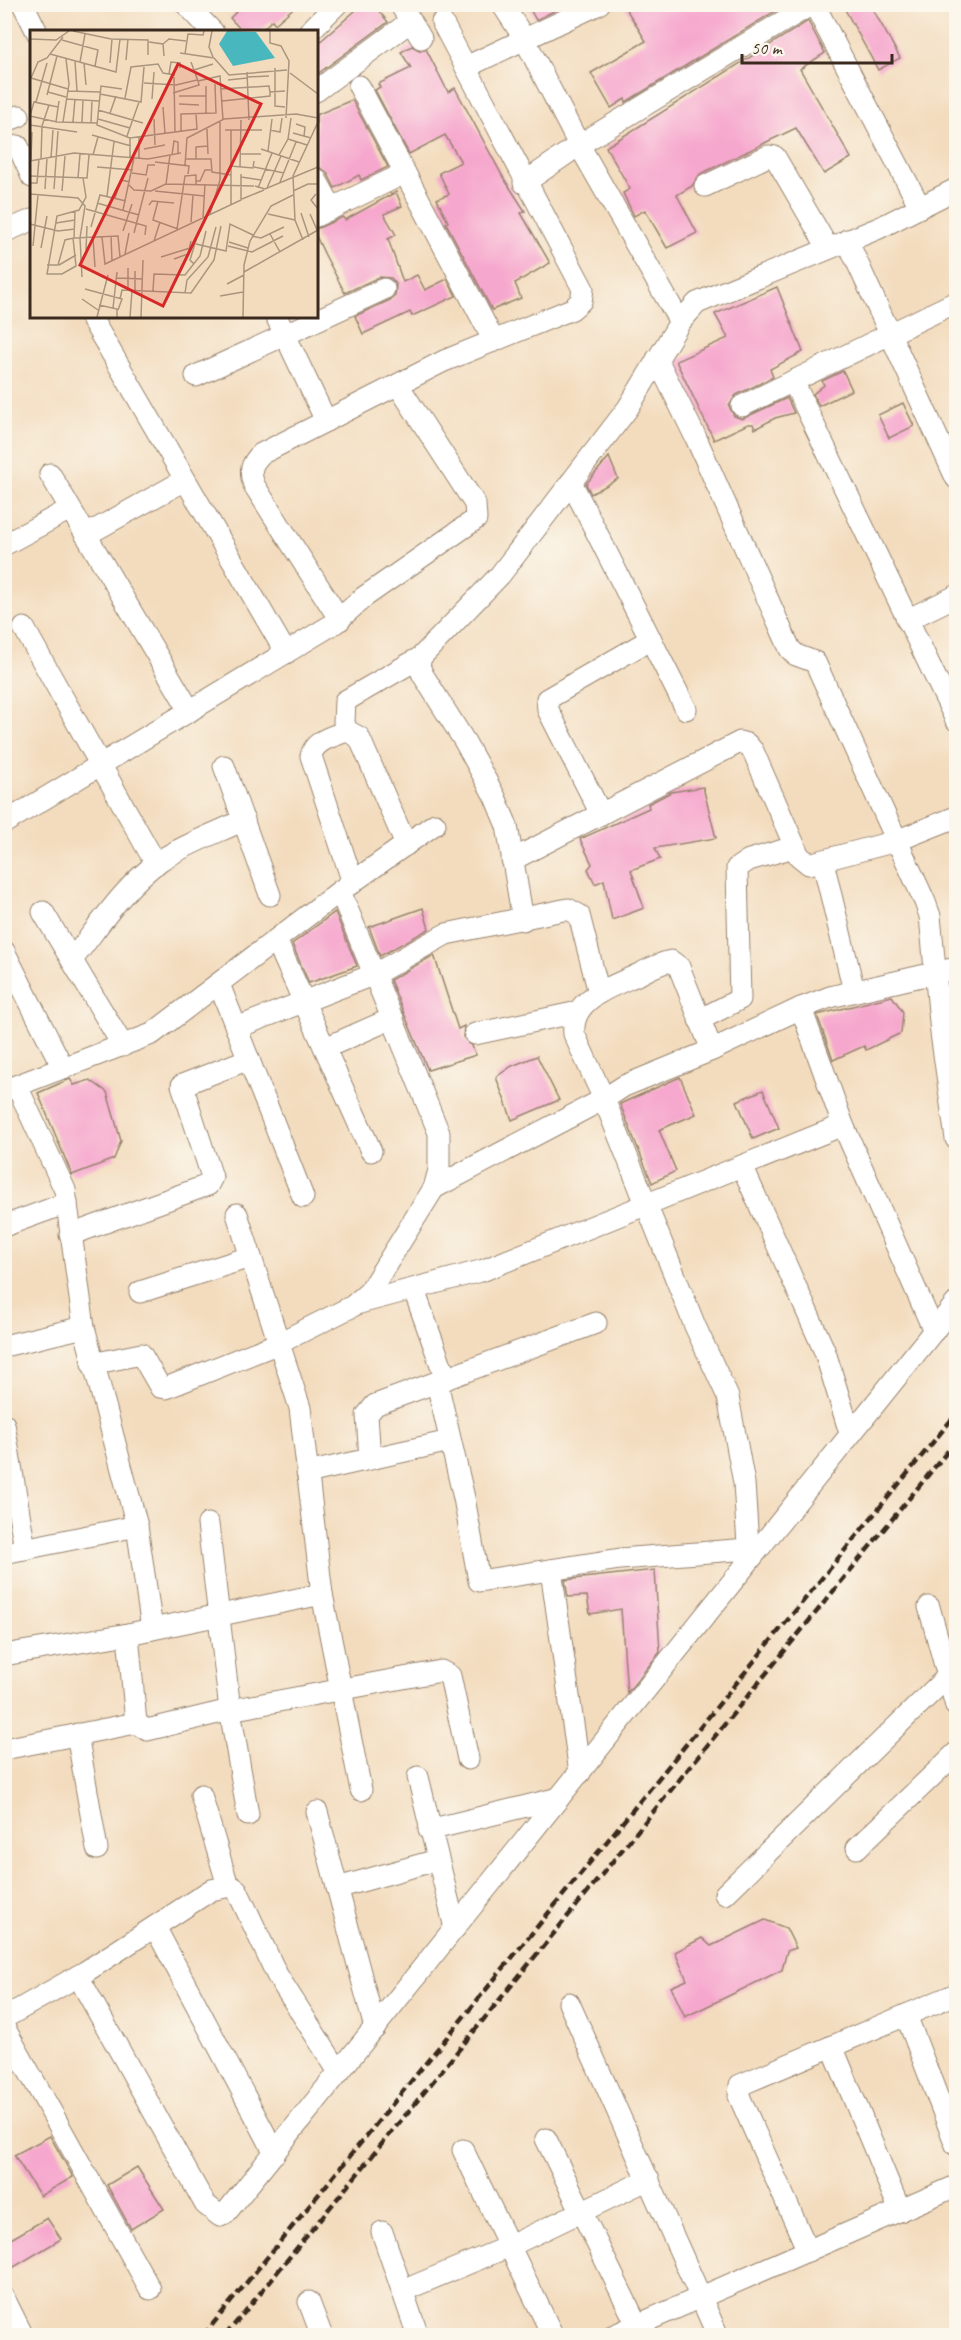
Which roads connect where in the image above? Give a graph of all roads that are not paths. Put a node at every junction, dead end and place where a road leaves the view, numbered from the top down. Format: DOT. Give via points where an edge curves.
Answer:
graph roads {
  1 [pos="23,4"];
  2 [pos="186,4"];
  3 [pos="337,4"];
  4 [pos="501,4"];
  5 [pos="599,4"];
  6 [pos="813,4"];
  7 [pos="411,21"];
  8 [pos="442,22"];
  9 [pos="36,30"];
  10 [pos="211,30"];
  11 [pos="311,30"];
  12 [pos="524,38"];
  13 [pos="466,67"];
  14 [pos="359,86"];
  15 [pos="318,90"];
  16 [pos="18,146"];
  17 [pos="579,146"];
  18 [pos="405,172"];
  19 [pos="30,173"];
  20 [pos="524,183"];
  21 [pos="705,186"];
  22 [pos="318,187"];
  23 [pos="957,189"];
  24 [pos="920,207"];
  25 [pos="324,212"];
  26 [pos="30,221"];
  27 [pos="4,232"];
  28 [pos="837,244"];
  29 [pos="384,289"];
  30 [pos="957,302"];
  31 [pos="91,318"];
  32 [pos="277,318"];
  33 [pos="680,322"];
  34 [pos="891,332"];
  35 [pos="286,336"];
  36 [pos="494,341"];
  37 [pos="657,359"];
  38 [pos="196,376"];
  39 [pos="793,381"];
  40 [pos="398,385"];
  41 [pos="742,406"];
  42 [pos="326,421"];
  43 [pos="50,474"];
  44 [pos="957,478"];
  45 [pos="185,480"];
  46 [pos="571,482"];
  47 [pos="70,509"];
  48 [pos="86,535"];
  49 [pos="4,545"];
  50 [pos="957,596"];
  51 [pos="340,620"];
  52 [pos="907,620"];
  53 [pos="24,628"];
  54 [pos="651,639"];
  55 [pos="286,653"];
  56 [pos="421,657"];
  57 [pos="686,708"];
  58 [pos="190,711"];
  59 [pos="957,720"];
  60 [pos="347,731"];
  61 [pos="100,765"];
  62 [pos="224,766"];
  63 [pos="601,814"];
  64 [pos="957,817"];
  65 [pos="244,820"];
  66 [pos="4,823"];
  67 [pos="435,824"];
  68 [pos="896,841"];
  69 [pos="406,845"];
  70 [pos="794,847"];
  71 [pos="512,860"];
  72 [pos="823,862"];
  73 [pos="156,864"];
  74 [pos="347,887"];
  75 [pos="270,895"];
  76 [pos="43,912"];
  77 [pos="523,920"];
  78 [pos="276,940"];
  79 [pos="4,951"];
  80 [pos="72,960"];
  81 [pos="957,968"];
  82 [pos="936,972"];
  83 [pos="375,974"];
  84 [pos="219,984"];
  85 [pos="854,991"];
  86 [pos="598,993"];
  87 [pos="303,1000"];
  88 [pos="801,1008"];
  89 [pos="578,1012"];
  90 [pos="393,1018"];
  91 [pos="699,1020"];
  92 [pos="236,1028"];
  93 [pos="475,1034"];
  94 [pos="123,1046"];
  95 [pos="325,1048"];
  96 [pos="712,1050"];
  97 [pos="249,1059"];
  98 [pos="63,1068"];
  99 [pos="11,1088"];
  100 [pos="604,1100"];
  101 [pos="843,1125"];
  102 [pos="957,1139"];
  103 [pos="371,1151"];
  104 [pos="742,1166"];
  105 [pos="434,1188"];
  106 [pos="303,1197"];
  107 [pos="67,1203"];
  108 [pos="646,1205"];
  109 [pos="237,1214"];
  110 [pos="4,1226"];
  111 [pos="70,1235"];
  112 [pos="250,1257"];
  113 [pos="414,1290"];
  114 [pos="140,1292"];
  115 [pos="957,1303"];
  116 [pos="355,1304"];
  117 [pos="596,1323"];
  118 [pos="84,1327"];
  119 [pos="934,1331"];
  120 [pos="279,1343"];
  121 [pos="4,1347"];
  122 [pos="92,1364"];
  123 [pos="442,1381"];
  124 [pos="4,1424"];
  125 [pos="850,1433"];
  126 [pos="450,1440"];
  127 [pos="370,1459"];
  128 [pos="307,1473"];
  129 [pos="208,1524"];
  130 [pos="137,1526"];
  131 [pos="25,1549"];
  132 [pos="4,1553"];
  133 [pos="748,1555"];
  134 [pos="551,1570"];
  135 [pos="322,1594"];
  136 [pos="929,1607"];
  137 [pos="218,1615"];
  138 [pos="152,1629"];
  139 [pos="128,1634"];
  140 [pos="4,1655"];
  141 [pos="948,1676"];
  142 [pos="341,1689"];
  143 [pos="957,1706"];
  144 [pos="231,1710"];
  145 [pos="136,1723"];
  146 [pos="76,1734"];
  147 [pos="4,1749"];
  148 [pos="957,1753"];
  149 [pos="468,1759"];
  150 [pos="580,1773"];
  151 [pos="418,1777"];
  152 [pos="361,1790"];
  153 [pos="201,1795"];
  154 [pos="559,1798"];
  155 [pos="317,1812"];
  156 [pos="248,1815"];
  157 [pos="429,1830"];
  158 [pos="857,1848"];
  159 [pos="97,1849"];
  160 [pos="437,1860"];
  161 [pos="228,1886"];
  162 [pos="337,1888"];
  163 [pos="725,1894"];
  164 [pos="155,1927"];
  165 [pos="455,1928"];
  166 [pos="78,1976"];
  167 [pos="957,1994"];
  168 [pos="569,2003"];
  169 [pos="906,2015"];
  170 [pos="5,2016"];
  171 [pos="375,2028"];
  172 [pos="832,2046"];
  173 [pos="339,2072"];
  174 [pos="546,2139"];
  175 [pos="957,2145"];
  176 [pos="463,2150"];
  177 [pos="275,2152"];
  178 [pos="649,2179"];
  179 [pos="957,2186"];
  180 [pos="900,2211"];
  181 [pos="582,2212"];
  182 [pos="382,2232"];
  183 [pos="510,2246"];
  184 [pos="807,2251"];
  185 [pos="150,2289"];
  186 [pos="402,2290"];
  187 [pos="701,2297"];
  188 [pos="4,2298"];
  189 [pos="309,2302"];
  190 [pos="637,2325"];
  191 [pos="23,2336"];
  192 [pos="322,2336"];
  193 [pos="418,2336"];
  194 [pos="553,2336"];
  195 [pos="612,2336"];
  196 [pos="718,2336"];
  1 -- 9 [label="street"];
  2 -- 10 [label="street"];
  3 -- 11 [label="street"];
  4 -- 12 [label="street"];
  5 -- 12 [label="street"];
  6 -- 17 [label="street"];
  6 -- 24 [label="street"];
  7 -- 15 [label="street"];
  8 -- 13 [label="street"];
  12 -- 13 [label="street"];
  12 -- 17 [label="street"];
  13 -- 20 [label="street"];
  14 -- 18 [label="street"];
  16 -- 19 [label="street"];
  17 -- 20 [label="street"];
  17 -- 33 [label="street"];
  18 -- 25 [label="street"];
  18 -- 36 [label="street"];
  20 -- 36 [label="street" via="583,289 580,301 572,309"];
  21 -- 28 [label="street" via="768,156 775,157"];
  22 -- 25 [label="street"];
  23 -- 24 [label="street"];
  24 -- 28 [label="street"];
  26 -- 27 [label="street"];
  28 -- 33 [label="street" via="715,293 697,303"];
  28 -- 34 [label="street"];
  29 -- 35 [label="street"];
  30 -- 34 [label="street"];
  31 -- 45 [label="street"];
  32 -- 35 [label="street"];
  33 -- 37 [label="street"];
  34 -- 39 [label="street"];
  34 -- 44 [label="street"];
  35 -- 38 [label="street"];
  35 -- 42 [label="street"];
  36 -- 40 [label="street"];
  37 -- 46 [label="street" via="628,408"];
  37 -- 68 [label="street" via="790,649 815,662"];
  39 -- 41 [label="street"];
  39 -- 52 [label="street"];
  40 -- 42 [label="street"];
  40 -- 51 [label="street" via="475,504 476,519 364,597"];
  42 -- 51 [label="street" via="261,454 252,463 250,474"];
  43 -- 47 [label="street"];
  45 -- 48 [label="street"];
  45 -- 55 [label="street"];
  46 -- 54 [label="street"];
  46 -- 56 [label="street" via="500,575"];
  47 -- 48 [label="street"];
  47 -- 49 [label="street"];
  48 -- 58 [label="street"];
  50 -- 52 [label="street"];
  51 -- 55 [label="street"];
  52 -- 59 [label="street"];
  53 -- 61 [label="street"];
  54 -- 57 [label="street"];
  54 -- 63 [label="street" via="547,699 548,710"];
  55 -- 58 [label="street"];
  56 -- 60 [label="street" via="345,701"];
  56 -- 71 [label="street" via="423,675 495,797 507,826"];
  58 -- 61 [label="street"];
  60 -- 69 [label="street" via="362,742"];
  60 -- 74 [label="street" via="318,744 311,756"];
  61 -- 66 [label="street"];
  61 -- 73 [label="street"];
  62 -- 65 [label="street"];
  63 -- 70 [label="street" via="740,742 753,751"];
  63 -- 71 [label="street"];
  64 -- 68 [label="street"];
  65 -- 73 [label="street"];
  65 -- 75 [label="street"];
  67 -- 69 [label="street"];
  68 -- 72 [label="street"];
  68 -- 82 [label="street" via="930,916"];
  69 -- 74 [label="street"];
  70 -- 72 [label="street" via="802,862"];
  70 -- 91 [label="street" via="749,860 737,868 740,999"];
  71 -- 77 [label="street"];
  72 -- 85 [label="street"];
  73 -- 80 [label="street" via="122,896"];
  74 -- 78 [label="street"];
  74 -- 83 [label="street"];
  76 -- 80 [label="street"];
  77 -- 83 [label="street" via="446,934"];
  77 -- 86 [label="street" via="554,910 574,910 579,915"];
  78 -- 84 [label="street"];
  78 -- 87 [label="street"];
  79 -- 98 [label="street"];
  80 -- 94 [label="street"];
  81 -- 82 [label="street"];
  82 -- 85 [label="street"];
  82 -- 102 [label="street"];
  83 -- 87 [label="street"];
  83 -- 90 [label="street"];
  84 -- 92 [label="street"];
  84 -- 94 [label="street" via="152,1034"];
  85 -- 88 [label="street"];
  86 -- 89 [label="street"];
  86 -- 91 [label="street" via="665,962 676,962"];
  87 -- 92 [label="street"];
  87 -- 95 [label="street"];
  88 -- 96 [label="street"];
  88 -- 101 [label="street"];
  89 -- 93 [label="street"];
  89 -- 100 [label="street" via="574,1034"];
  90 -- 95 [label="street"];
  90 -- 105 [label="street" via="439,1133 439,1170"];
  91 -- 96 [label="street"];
  92 -- 97 [label="street"];
  94 -- 98 [label="street"];
  95 -- 103 [label="street"];
  96 -- 100 [label="street" via="624,1086"];
  97 -- 106 [label="street"];
  97 -- 111 [label="street" via="182,1085 212,1178 208,1185"];
  98 -- 99 [label="street"];
  99 -- 107 [label="street" via="62,1179"];
  100 -- 105 [label="street"];
  100 -- 108 [label="street"];
  101 -- 104 [label="street"];
  101 -- 119 [label="street"];
  104 -- 108 [label="street"];
  104 -- 125 [label="street" via="825,1352"];
  105 -- 116 [label="street" via="369,1292"];
  107 -- 110 [label="street"];
  107 -- 111 [label="street"];
  108 -- 113 [label="street" via="484,1270"];
  108 -- 133 [label="street" via="730,1406 744,1483"];
  109 -- 112 [label="street"];
  111 -- 118 [label="street"];
  112 -- 114 [label="street"];
  112 -- 120 [label="street"];
  113 -- 116 [label="street"];
  113 -- 123 [label="street"];
  115 -- 119 [label="street"];
  116 -- 120 [label="street"];
  117 -- 123 [label="street"];
  118 -- 121 [label="street"];
  118 -- 122 [label="street"];
  119 -- 125 [label="street"];
  120 -- 122 [label="street" via="166,1388 160,1387 141,1354"];
  120 -- 128 [label="street" via="300,1408"];
  122 -- 130 [label="street"];
  123 -- 126 [label="street"];
  123 -- 127 [label="street" via="371,1408 367,1414"];
  124 -- 131 [label="street"];
  125 -- 133 [label="street"];
  126 -- 127 [label="street"];
  126 -- 134 [label="street" via="479,1581"];
  127 -- 128 [label="street"];
  128 -- 135 [label="street"];
  129 -- 137 [label="street"];
  130 -- 131 [label="street"];
  130 -- 138 [label="street"];
  131 -- 132 [label="street"];
  133 -- 134 [label="street" via="620,1559"];
  133 -- 150 [label="street"];
  134 -- 150 [label="street"];
  135 -- 137 [label="street"];
  135 -- 142 [label="street"];
  136 -- 141 [label="street"];
  137 -- 138 [label="street"];
  137 -- 144 [label="street"];
  138 -- 139 [label="street"];
  139 -- 140 [label="street"];
  139 -- 145 [label="street"];
  141 -- 143 [label="street"];
  141 -- 163 [label="street"];
  142 -- 144 [label="street"];
  142 -- 149 [label="street" via="446,1672"];
  142 -- 152 [label="street"];
  144 -- 145 [label="street" via="147,1730"];
  144 -- 156 [label="street"];
  145 -- 146 [label="street"];
  146 -- 147 [label="street"];
  146 -- 159 [label="street"];
  148 -- 158 [label="street"];
  150 -- 154 [label="street"];
  151 -- 157 [label="street"];
  153 -- 161 [label="street"];
  154 -- 157 [label="street"];
  154 -- 165 [label="street"];
  155 -- 162 [label="street"];
  157 -- 160 [label="street"];
  160 -- 162 [label="street"];
  160 -- 165 [label="street"];
  161 -- 164 [label="street" via="211,1890"];
  161 -- 173 [label="street" via="237,1890 278,1975"];
  162 -- 171 [label="street"];
  164 -- 166 [label="street"];
  164 -- 177 [label="street"];
  165 -- 171 [label="street"];
  166 -- 170 [label="street"];
  166 -- 177 [label="street" via="213,2212 220,2216 231,2210"];
  167 -- 169 [label="street"];
  168 -- 178 [label="street"];
  169 -- 172 [label="street"];
  169 -- 175 [label="street"];
  170 -- 185 [label="street"];
  171 -- 173 [label="street"];
  172 -- 180 [label="street"];
  172 -- 184 [label="street" via="746,2082 739,2090"];
  173 -- 177 [label="street"];
  174 -- 181 [label="street"];
  176 -- 183 [label="street"];
  178 -- 181 [label="street"];
  178 -- 187 [label="street"];
  179 -- 180 [label="street"];
  180 -- 184 [label="street"];
  181 -- 183 [label="street"];
  181 -- 190 [label="street"];
  182 -- 186 [label="street"];
  183 -- 186 [label="street"];
  183 -- 194 [label="street"];
  184 -- 187 [label="street"];
  186 -- 193 [label="street"];
  187 -- 190 [label="street"];
  187 -- 196 [label="street"];
  188 -- 191 [label="street"];
  189 -- 192 [label="street"];
  190 -- 195 [label="street"];
}
